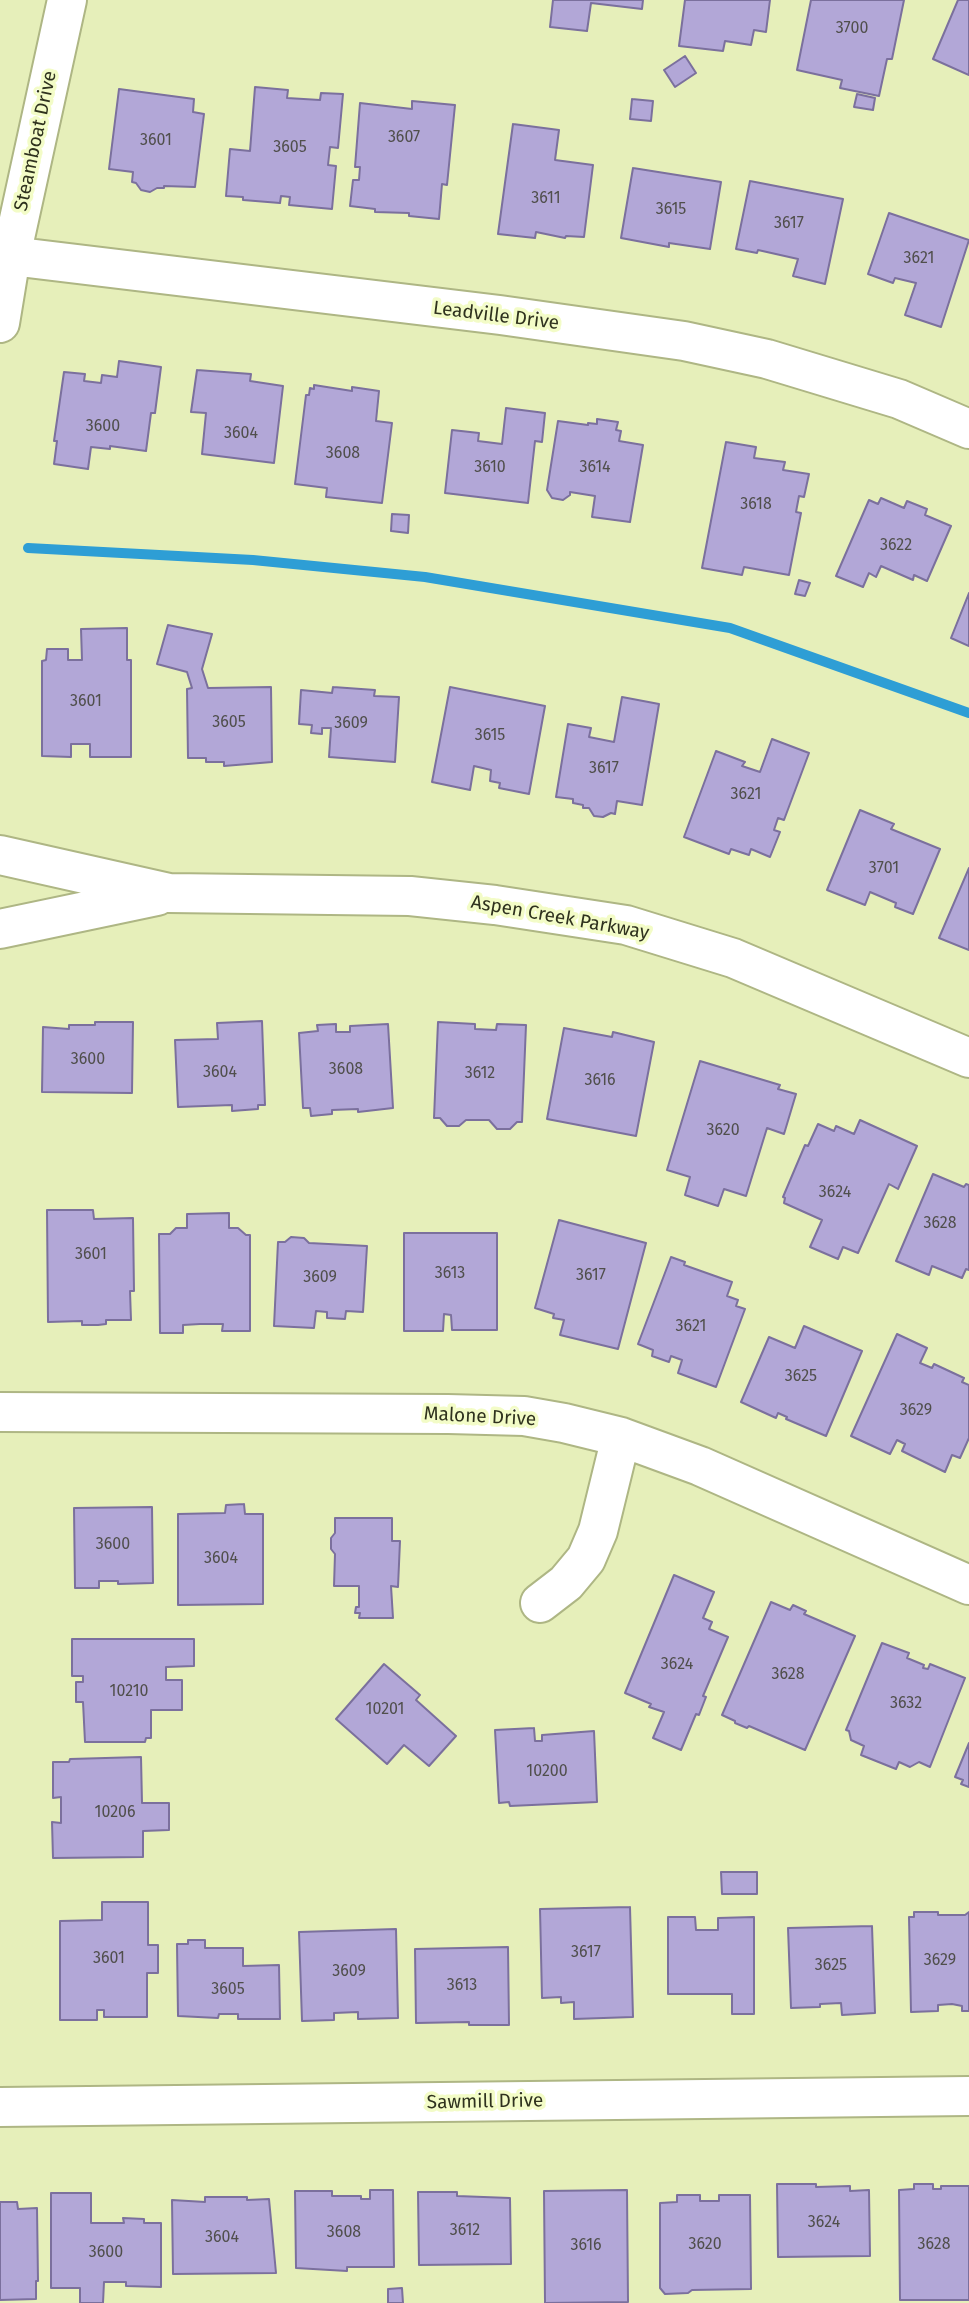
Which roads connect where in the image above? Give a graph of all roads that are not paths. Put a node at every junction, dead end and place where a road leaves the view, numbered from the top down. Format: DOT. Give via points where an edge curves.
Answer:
graph roads {
  1 [pos="67,0"];
  2 [pos="12,256"];
  3 [pos="0,323"];
  4 [pos="969,429"];
  5 [pos="0,855"];
  6 [pos="169,893"];
  7 [pos="0,929"];
  8 [pos="969,1058"];
  9 [pos="0,1412"];
  10 [pos="621,1437"];
  11 [pos="969,1585"];
  12 [pos="540,1603"];
  13 [pos="969,2096"];
  14 [pos="0,2107"];
  1 -- 2 [label="street, Steamboat Drive"];
  2 -- 3 [label="street, Steamboat Drive"];
  2 -- 4 [label="street, Leadville Drive" via="684,341 767,359 900,399"];
  5 -- 6 [label="street, Aspen Creek Parkway"];
  6 -- 7 [label="street, Aspen Creek Parkway"];
  6 -- 8 [label="street, Aspen Creek Parkway" via="410,895 625,926 733,958"];
  9 -- 10 [label="street, Malone Drive" via="523,1416"];
  10 -- 11 [label="street, Malone Drive" via="700,1466"];
  10 -- 12 [label="street" via="598,1531 586,1559 566,1583"];
  13 -- 14 [label="street, Sawmill Drive"];
}
